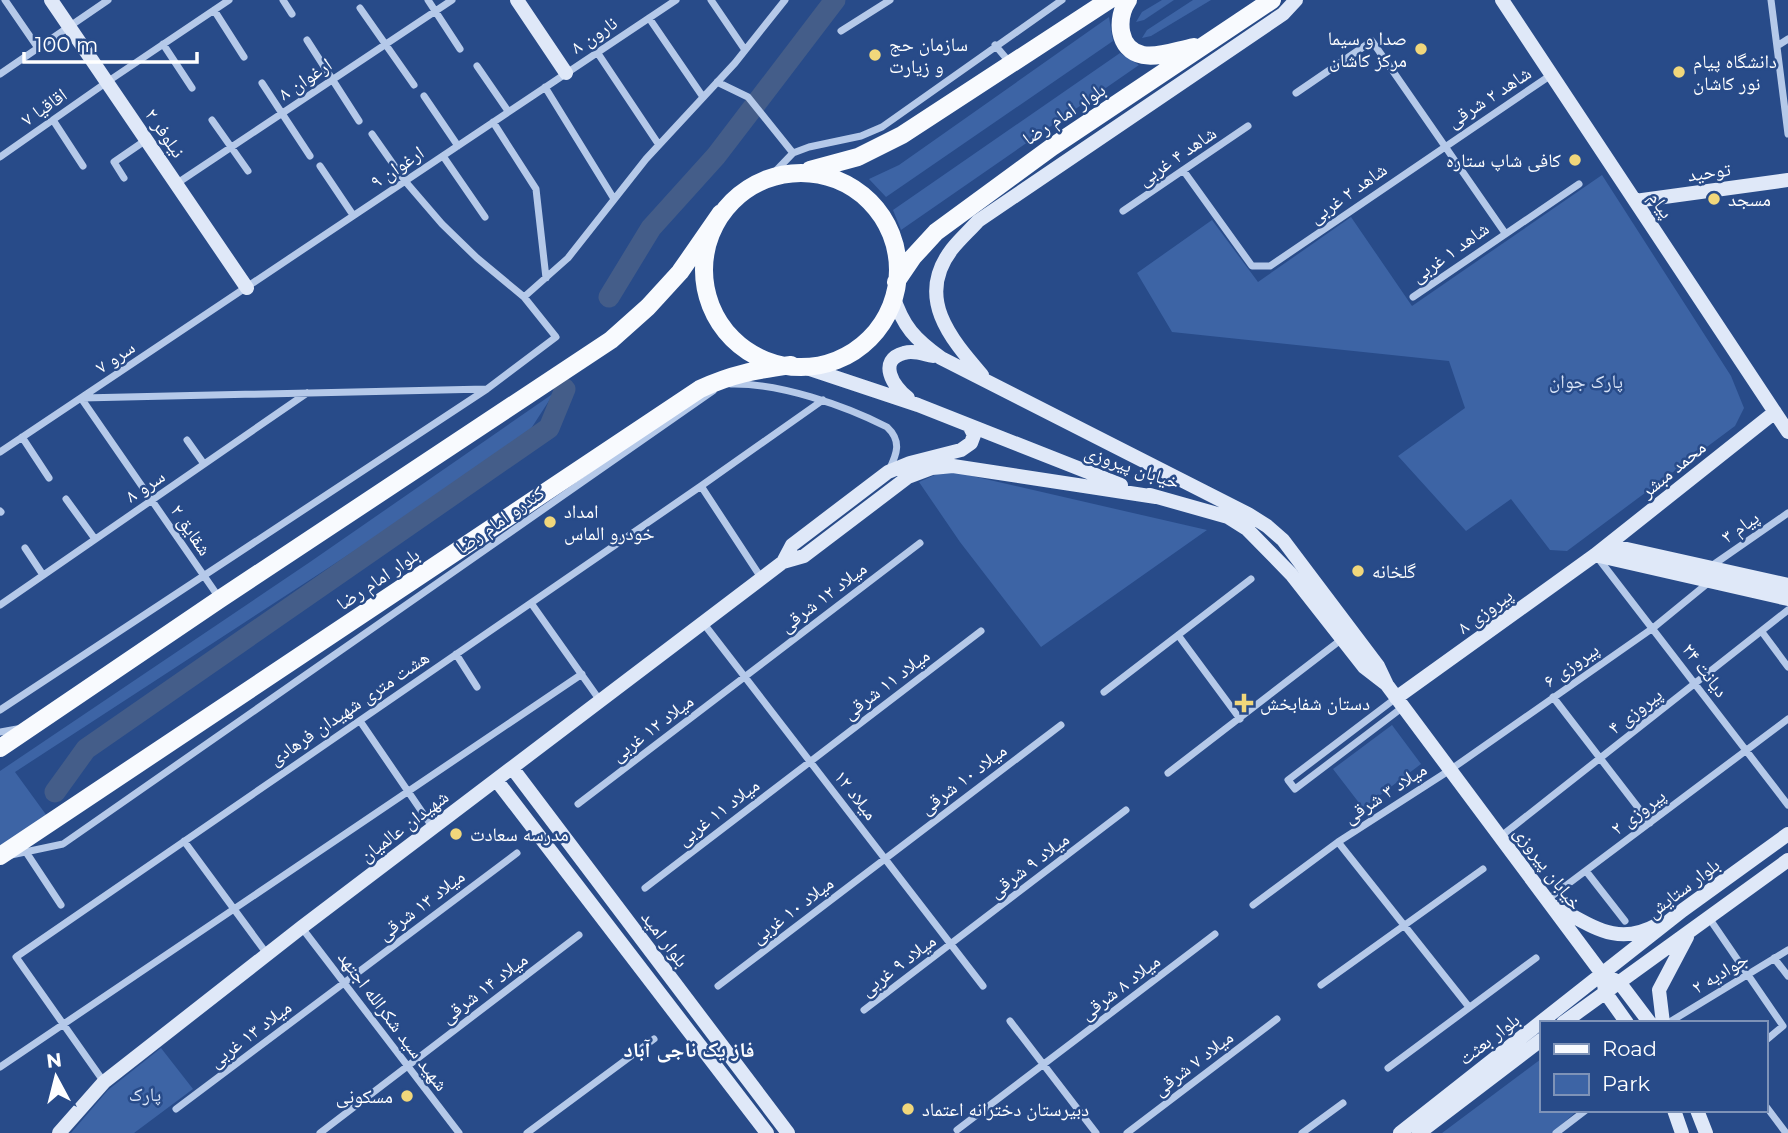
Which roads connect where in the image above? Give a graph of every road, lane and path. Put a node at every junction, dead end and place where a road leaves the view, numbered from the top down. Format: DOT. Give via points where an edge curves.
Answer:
graph roads {
  1 [pos="5,0"];
  2 [pos="51,0"];
  3 [pos="108,0"];
  4 [pos="229,0"];
  5 [pos="282,0"];
  6 [pos="428,0"];
  7 [pos="452,0"];
  8 [pos="517,0"];
  9 [pos="676,0"];
  10 [pos="711,0"];
  11 [pos="785,0"];
  12 [pos="890,0"];
  13 [pos="1062,0"];
  14 [pos="1109,0"];
  15 [pos="1128,0"];
  16 [pos="1272,0"];
  17 [pos="1296,0"];
  18 [pos="1502,0"];
  19 [pos="1771,0"];
  20 [pos="360,8"];
  21 [pos="214,10"];
  22 [pos="436,11"];
  23 [pos="292,14"];
  24 [pos="649,18"];
  25 [pos="69,27"];
  26 [pos="841,32"];
  27 [pos="1788,39"];
  28 [pos="307,40"];
  29 [pos="163,44"];
  30 [pos="385,44"];
  31 [pos="1205,44"];
  32 [pos="995,45"];
  33 [pos="1777,46"];
  34 [pos="38,48"];
  35 [pos="460,49"];
  36 [pos="745,50"];
  37 [pos="597,52"];
  38 [pos="243,57"];
  39 [pos="1012,65"];
  40 [pos="477,66"];
  41 [pos="566,73"];
  42 [pos="0,74"];
  43 [pos="1552,75"];
  44 [pos="333,79"];
  45 [pos="107,82"];
  46 [pos="717,82"];
  47 [pos="262,83"];
  48 [pos="414,85"];
  49 [pos="545,87"];
  50 [pos="192,88"];
  51 [pos="1296,93"];
  52 [pos="424,96"];
  53 [pos="703,97"];
  54 [pos="508,111"];
  55 [pos="283,113"];
  56 [pos="53,120"];
  57 [pos="212,120"];
  58 [pos="359,121"];
  59 [pos="493,122"];
  60 [pos="1248,126"];
  61 [pos="372,134"];
  62 [pos="1788,134"];
  63 [pos="146,140"];
  64 [pos="659,145"];
  65 [pos="458,146"];
  66 [pos="1444,146"];
  67 [pos="232,147"];
  68 [pos="1052,147"];
  69 [pos="793,153"];
  70 [pos="310,156"];
  71 [pos="443,156"];
  72 [pos="0,157"];
  73 [pos="83,166"];
  74 [pos="320,166"];
  75 [pos="1183,170"];
  76 [pos="248,171"];
  77 [pos="796,173"];
  78 [pos="124,178"];
  79 [pos="768,179"];
  80 [pos="1788,180"];
  81 [pos="405,181"];
  82 [pos="176,184"];
  83 [pos="1579,184"];
  84 [pos="1029,186"];
  85 [pos="614,199"];
  86 [pos="1635,201"];
  87 [pos="1123,211"];
  88 [pos="722,213"];
  89 [pos="353,215"];
  90 [pos="485,217"];
  91 [pos="1505,233"];
  92 [pos="546,278"];
  93 [pos="247,288"];
  94 [pos="895,288"];
  95 [pos="524,297"];
  96 [pos="1413,297"];
  97 [pos="941,358"];
  98 [pos="799,367"];
  99 [pos="987,381"];
  100 [pos="487,389"];
  101 [pos="308,393"];
  102 [pos="81,398"];
  103 [pos="823,400"];
  104 [pos="918,405"];
  105 [pos="1775,412"];
  106 [pos="970,427"];
  107 [pos="1788,432"];
  108 [pos="22,437"];
  109 [pos="187,440"];
  110 [pos="0,452"];
  111 [pos="204,464"];
  112 [pos="888,472"];
  113 [pos="49,478"];
  114 [pos="701,486"];
  115 [pos="1156,497"];
  116 [pos="66,499"];
  117 [pos="152,500"];
  118 [pos="1788,513"];
  119 [pos="522,516"];
  120 [pos="95,539"];
  121 [pos="920,543"];
  122 [pos="1609,545"];
  123 [pos="25,548"];
  124 [pos="1595,555"];
  125 [pos="783,562"];
  126 [pos="1709,567"];
  127 [pos="43,575"];
  128 [pos="203,576"];
  129 [pos="762,579"];
  130 [pos="1251,579"];
  131 [pos="1708,583"];
  132 [pos="1747,583"];
  133 [pos="1788,585"];
  134 [pos="220,599"];
  135 [pos="1788,599"];
  136 [pos="531,603"];
  137 [pos="0,605"];
  138 [pos="1788,610"];
  139 [pos="704,624"];
  140 [pos="1653,628"];
  141 [pos="981,631"];
  142 [pos="1762,632"];
  143 [pos="1178,635"];
  144 [pos="1342,639"];
  145 [pos="456,654"];
  146 [pos="1788,667"];
  147 [pos="582,674"];
  148 [pos="745,677"];
  149 [pos="1695,684"];
  150 [pos="1387,685"];
  151 [pos="477,687"];
  152 [pos="1104,691"];
  153 [pos="1553,697"];
  154 [pos="601,702"];
  155 [pos="1400,702"];
  156 [pos="0,710"];
  157 [pos="1240,719"];
  158 [pos="1788,719"];
  159 [pos="360,721"];
  160 [pos="1061,725"];
  161 [pos="32,727"];
  162 [pos="0,732"];
  163 [pos="0,748"];
  164 [pos="1746,751"];
  165 [pos="1600,759"];
  166 [pos="810,761"];
  167 [pos="513,769"];
  168 [pos="1450,770"];
  169 [pos="1168,773"];
  170 [pos="497,780"];
  171 [pos="408,791"];
  172 [pos="578,804"];
  173 [pos="1788,805"];
  174 [pos="1126,810"];
  175 [pos="1650,822"];
  176 [pos="433,828"];
  177 [pos="1788,834"];
  178 [pos="1500,837"];
  179 [pos="184,841"];
  180 [pos="1338,842"];
  181 [pos="26,852"];
  182 [pos="517,853"];
  183 [pos="1759,855"];
  184 [pos="0,857"];
  185 [pos="885,859"];
  186 [pos="1788,860"];
  187 [pos="1483,869"];
  188 [pos="1586,871"];
  189 [pos="1772,872"];
  190 [pos="645,888"];
  191 [pos="1550,902"];
  192 [pos="61,905"];
  193 [pos="1253,905"];
  194 [pos="234,909"];
  195 [pos="1683,910"];
  196 [pos="1709,918"];
  197 [pos="1625,921"];
  198 [pos="1405,926"];
  199 [pos="302,927"];
  200 [pos="1689,933"];
  201 [pos="1215,934"];
  202 [pos="579,935"];
  203 [pos="951,944"];
  204 [pos="1788,950"];
  205 [pos="267,954"];
  206 [pos="1536,958"];
  207 [pos="1774,958"];
  208 [pos="1748,974"];
  209 [pos="1603,975"];
  210 [pos="1788,976"];
  211 [pos="1619,982"];
  212 [pos="344,983"];
  213 [pos="1321,985"];
  214 [pos="718,986"];
  215 [pos="983,986"];
  216 [pos="1605,992"];
  217 [pos="1469,1007"];
  218 [pos="864,1010"];
  219 [pos="1277,1019"];
  220 [pos="1010,1021"];
  221 [pos="1544,1021"];
  222 [pos="1566,1021"];
  223 [pos="1626,1021"];
  224 [pos="1648,1021"];
  225 [pos="1666,1021"];
  226 [pos="1669,1021"];
  227 [pos="63,1024"];
  228 [pos="1540,1024"];
  229 [pos="654,1039"];
  230 [pos="1767,1039"];
  231 [pos="1540,1041"];
  232 [pos="1044,1065"];
  233 [pos="408,1066"];
  234 [pos="0,1067"];
  235 [pos="1388,1068"];
  236 [pos="104,1082"];
  237 [pos="1343,1102"];
  238 [pos="1767,1108"];
  239 [pos="176,1109"];
  240 [pos="1583,1112"];
  241 [pos="1675,1112"];
  242 [pos="1698,1112"];
  243 [pos="957,1130"];
  244 [pos="781,1131"];
  245 [pos="1681,1132"];
  246 [pos="59,1133"];
  247 [pos="320,1133"];
  248 [pos="459,1133"];
  249 [pos="527,1133"];
  250 [pos="767,1133"];
  251 [pos="1096,1133"];
  252 [pos="1127,1133"];
  253 [pos="1302,1133"];
  254 [pos="1399,1133"];
  255 [pos="1419,1133"];
  256 [pos="1556,1133"];
  257 [pos="1706,1133"];
  258 [pos="1786,1133"];
  1 -- 34 [label="street"];
  2 -- 25 [label="main road, نیلوفر ۲"];
  3 -- 25 [label="street"];
  4 -- 21 [label="street, اقاقیا ۷"];
  5 -- 23 [label="street"];
  6 -- 22 [label="street"];
  7 -- 22 [label="street, ارغوان ۸"];
  8 -- 41 [label="main road"];
  9 -- 24 [label="street, نارون ۸"];
  10 -- 36 [label="street"];
  11 -- 36 [label="street"];
  12 -- 26 [label="street"];
  13 -- 32 [label="street"];
  14 -- 39 [label="main road"];
  15 -- 31 [label="main road" via="1121,13 1121,32 1136,52 1149,55"];
  16 -- 31 [label="main road, بلوار امام رضا"];
  17 -- 84 [label="main road" via="1283,14"];
  18 -- 43 [label="main road, پیام"];
  19 -- 33 [label="street"];
  20 -- 30 [label="street"];
  21 -- 29 [label="street, اقاقیا ۷"];
  21 -- 38 [label="street"];
  22 -- 30 [label="street, ارغوان ۸"];
  22 -- 35 [label="street"];
  24 -- 37 [label="street, نارون ۸"];
  24 -- 53 [label="street"];
  25 -- 34 [label="street"];
  25 -- 45 [label="main road, نیلوفر ۲"];
  27 -- 33 [label="street"];
  28 -- 44 [label="street"];
  29 -- 45 [label="street, اقاقیا ۷"];
  29 -- 50 [label="street"];
  30 -- 44 [label="street, ارغوان ۸"];
  30 -- 48 [label="street"];
  31 -- 68 [label="main road, بلوار امام رضا"];
  32 -- 39 [label="street"];
  32 -- 69 [label="street" via="882,127"];
  33 -- 62 [label="street"];
  34 -- 42 [label="street"];
  36 -- 46 [label="street"];
  37 -- 41 [label="street, نارون ۸"];
  37 -- 64 [label="street"];
  39 -- 77 [label="main road" via="882,146 838,164"];
  40 -- 54 [label="street"];
  41 -- 49 [label="street, ارغوان ۹"];
  43 -- 66 [label="street, شاهد ۲ شرقی"];
  43 -- 86 [label="main road, پیام"];
  44 -- 55 [label="street, ارغوان ۸"];
  44 -- 58 [label="street"];
  45 -- 56 [label="street, اقاقیا ۷"];
  45 -- 63 [label="main road, نیلوفر ۲"];
  46 -- 53 [label="street"];
  46 -- 69 [label="street" via="748,97"];
  47 -- 55 [label="street"];
  49 -- 54 [label="street, ارغوان ۹"];
  49 -- 85 [label="street"];
  51 -- 66 [label="street" via="1372,41"];
  52 -- 65 [label="street"];
  53 -- 64 [label="street"];
  54 -- 59 [label="street, ارغوان ۹"];
  55 -- 67 [label="street, ارغوان ۸"];
  55 -- 70 [label="street"];
  56 -- 72 [label="street, اقاقیا ۷"];
  56 -- 73 [label="street"];
  57 -- 67 [label="street"];
  59 -- 65 [label="street, ارغوان ۹"];
  59 -- 92 [label="street" via="536,189"];
  60 -- 75 [label="street, شاهد ۴ غربی"];
  61 -- 81 [label="street"];
  63 -- 78 [label="street" via="114,162"];
  63 -- 82 [label="main road, نیلوفر ۲"];
  64 -- 85 [label="street"];
  65 -- 71 [label="street, ارغوان ۹"];
  66 -- 75 [label="street, شاهد ۲ غربی" via="1270,266 1252,266"];
  66 -- 91 [label="street"];
  67 -- 76 [label="street"];
  67 -- 82 [label="street, ارغوان ۸"];
  68 -- 84 [label="main road"];
  68 -- 94 [label="main road, بلوار امام رضا" via="936,232 913,257"];
  69 -- 79 [label="street"];
  71 -- 81 [label="street, ارغوان ۹"];
  71 -- 90 [label="street"];
  74 -- 89 [label="street"];
  75 -- 87 [label="street, شاهد ۴ غربی"];
  77 -- 79 [label="main road"];
  77 -- 94 [label="main road" via="834,179 868,200 881,215 896,251"];
  79 -- 88 [label="main road" via="750,187"];
  80 -- 86 [label="main road, توحید"];
  81 -- 89 [label="street, ارغوان ۹"];
  81 -- 95 [label="street" via="442,224"];
  82 -- 93 [label="main road, نیلوفر ۲"];
  83 -- 91 [label="street, شاهد ۱ غربی"];
  84 -- 99 [label="main road" via="978,221 951,250 937,285 937,305 952,341"];
  85 -- 92 [label="street" via="568,258"];
  86 -- 105 [label="main road, پیام"];
  88 -- 98 [label="main road" via="708,240 703,270 708,300 721,327 743,349 769,363"];
  88 -- 134 [label="main road" via="680,272 611,340"];
  89 -- 93 [label="street, ارغوان ۹"];
  91 -- 96 [label="street, شاهد ۱ غربی"];
  92 -- 95 [label="street"];
  93 -- 102 [label="street, سرو ۷"];
  94 -- 97 [label="main road, خیابان پیروزی" via="905,326"];
  94 -- 98 [label="main road" via="886,316 869,340 837,360"];
  95 -- 100 [label="street" via="556,337"];
  97 -- 99 [label="main road, خیابان پیروزی"];
  97 -- 104 [label="main road" via="905,353 891,366 892,384"];
  98 -- 104 [label="main road, خیابان پیروزی"];
  98 -- 119 [label="main road, بلوار امام رضا" via="749,371 700,389"];
  99 -- 150 [label="main road, خیابان پیروزی" via="1267,526 1346,622"];
  100 -- 101 [label="street"];
  100 -- 128 [label="street"];
  101 -- 102 [label="street"];
  101 -- 111 [label="street, سرو ۸"];
  102 -- 108 [label="street, سرو ۷"];
  102 -- 117 [label="street, شقایق ۲"];
  103 -- 112 [label="street, کندرو امام رضا" via="893,432 897,453"];
  103 -- 114 [label="street, هشت متری شهیدان فرهادی"];
  103 -- 119 [label="street, کندرو امام رضا" via="740,384 716,389"];
  104 -- 106 [label="main road, خیابان پیروزی"];
  105 -- 107 [label="main road, پیام"];
  105 -- 122 [label="main road, محمد مبشر"];
  106 -- 112 [label="main road" via="973,440 961,450"];
  106 -- 115 [label="main road, خیابان پیروزی"];
  108 -- 110 [label="street, سرو ۷"];
  108 -- 113 [label="street"];
  109 -- 111 [label="street"];
  111 -- 117 [label="street, سرو ۸"];
  112 -- 125 [label="main road" via="792,545"];
  114 -- 129 [label="street"];
  114 -- 136 [label="street, هشت متری شهیدان فرهادی"];
  115 -- 125 [label="main road" via="953,466 932,468 908,477 804,556"];
  115 -- 144 [label="main road, خیابان پیروزی" via="1228,517 1247,529 1291,574"];
  116 -- 120 [label="street"];
  117 -- 120 [label="street, سرو ۸"];
  117 -- 128 [label="street, شقایق ۲"];
  118 -- 126 [label="street, پیام ۳"];
  119 -- 181 [label="street, کندرو امام رضا" via="63,844"];
  119 -- 184 [label="main road, بلوار امام رضا"];
  120 -- 127 [label="street, سرو ۸"];
  121 -- 148 [label="street, میلاد ۱۲ شرقی"];
  122 -- 124 [label="main road, محمد مبشر"];
  122 -- 126 [label="main road"];
  123 -- 127 [label="street"];
  124 -- 131 [label="main road"];
  124 -- 140 [label="street, دیانت ۲۴"];
  124 -- 155 [label="main road, پیروزی ۸"];
  125 -- 129 [label="main road, شهیدان عالمیان"];
  126 -- 132 [label="main road"];
  127 -- 137 [label="street, سرو ۸"];
  128 -- 134 [label="street, شقایق ۲"];
  128 -- 156 [label="street"];
  129 -- 139 [label="main road, شهیدان عالمیان"];
  130 -- 143 [label="street"];
  131 -- 132 [label="main road"];
  131 -- 140 [label="street, پیروزی ۶"];
  132 -- 133 [label="main road"];
  132 -- 135 [label="main road"];
  134 -- 161 [label="main road"];
  136 -- 145 [label="street, هشت متری شهیدان فرهادی"];
  136 -- 147 [label="street"];
  138 -- 142 [label="street, پیروزی ۴"];
  139 -- 148 [label="street, میلاد ۱۲"];
  139 -- 154 [label="main road, شهیدان عالمیان"];
  140 -- 149 [label="street, دیانت ۲۴"];
  140 -- 153 [label="street, پیروزی ۶"];
  141 -- 166 [label="street, میلاد ۱۱ شرقی"];
  142 -- 146 [label="street"];
  142 -- 149 [label="street, پیروزی ۴"];
  143 -- 152 [label="street"];
  143 -- 157 [label="street"];
  144 -- 150 [label="main road, خیابان پیروزی" via="1370,674"];
  144 -- 157 [label="street"];
  145 -- 151 [label="street"];
  145 -- 159 [label="street, هشت متری شهیدان فرهادی"];
  147 -- 154 [label="street"];
  147 -- 171 [label="street"];
  148 -- 166 [label="street, میلاد ۱۲"];
  148 -- 172 [label="street, میلاد ۱۲ غربی"];
  149 -- 164 [label="street, دیانت ۲۴"];
  149 -- 165 [label="street, پیروزی ۴"];
  150 -- 155 [label="main road, خیابان پیروزی"];
  153 -- 165 [label="street"];
  153 -- 168 [label="street, پیروزی ۶"];
  154 -- 167 [label="main road, شهیدان عالمیان"];
  155 -- 155 [label="street" via="1295,789 1288,780"];
  155 -- 168 [label="main road, خیابان پیروزی"];
  157 -- 169 [label="street"];
  158 -- 164 [label="street, پیروزی ۲"];
  159 -- 171 [label="street"];
  159 -- 179 [label="street, هشت متری شهیدان فرهادی"];
  160 -- 185 [label="street, میلاد ۱۰ شرقی"];
  161 -- 162 [label="street"];
  161 -- 163 [label="main road"];
  164 -- 173 [label="street, دیانت ۲۴"];
  164 -- 175 [label="street, پیروزی ۲"];
  165 -- 175 [label="street"];
  165 -- 178 [label="street, پیروزی ۴"];
  166 -- 185 [label="street, میلاد ۱۲"];
  166 -- 190 [label="street, میلاد ۱۱ غربی"];
  167 -- 170 [label="main road, شهیدان عالمیان"];
  167 -- 244 [label="main road, بلوار امید"];
  168 -- 178 [label="main road, خیابان پیروزی"];
  168 -- 180 [label="street, میلاد ۳ شرقی"];
  170 -- 176 [label="main road, شهیدان عالمیان"];
  170 -- 250 [label="main road, بلوار امید"];
  171 -- 176 [label="street"];
  171 -- 194 [label="street"];
  174 -- 203 [label="street, میلاد ۹ شرقی"];
  175 -- 188 [label="street, پیروزی ۲"];
  176 -- 199 [label="main road, شهیدان عالمیان"];
  177 -- 183 [label="main road, بلوار ستایش"];
  178 -- 191 [label="main road, خیابان پیروزی"];
  179 -- 194 [label="street"];
  179 -- 227 [label="street, هشت متری شهیدان فرهادی" via="16,957"];
  180 -- 193 [label="street, میلاد ۳ شرقی"];
  180 -- 198 [label="street"];
  181 -- 184 [label="street, کندرو امام رضا"];
  181 -- 192 [label="street"];
  182 -- 212 [label="street, میلاد ۱۳ شرقی"];
  183 -- 189 [label="main road"];
  183 -- 195 [label="main road, بلوار ستایش"];
  185 -- 203 [label="street, میلاد ۱۲"];
  185 -- 214 [label="street, میلاد ۱۰ غربی"];
  186 -- 189 [label="main road, بلوار ستایش"];
  187 -- 198 [label="street"];
  188 -- 191 [label="street, پیروزی ۲"];
  188 -- 197 [label="street"];
  189 -- 196 [label="main road, بلوار ستایش"];
  191 -- 195 [label="main road" via="1616,935 1646,931"];
  191 -- 209 [label="main road, خیابان پیروزی"];
  194 -- 205 [label="street"];
  194 -- 227 [label="street"];
  195 -- 209 [label="main road, بلوار ستایش"];
  196 -- 200 [label="main road, بلوار ستایش"];
  196 -- 208 [label="street"];
  198 -- 213 [label="street"];
  198 -- 217 [label="street"];
  199 -- 205 [label="main road, شهیدان عالمیان"];
  199 -- 212 [label="street, شهید سید شکرالله اجتهد"];
  200 -- 211 [label="main road, بلوار ستایش"];
  200 -- 225 [label="main road" via="1659,990"];
  201 -- 232 [label="street, میلاد ۸ شرقی"];
  202 -- 233 [label="street, میلاد ۱۴ شرقی"];
  203 -- 215 [label="street, میلاد ۱۲"];
  203 -- 218 [label="street, میلاد ۹ غربی"];
  204 -- 207 [label="street, جوادیه ۲"];
  205 -- 236 [label="main road, شهیدان عالمیان"];
  206 -- 217 [label="street"];
  207 -- 208 [label="street, جوادیه ۲"];
  207 -- 210 [label="street"];
  208 -- 226 [label="street, جوادیه ۲"];
  208 -- 230 [label="street" via="1783,1026"];
  209 -- 211 [label="main road"];
  209 -- 216 [label="main road"];
  209 -- 221 [label="main road, بلوار بعثت"];
  211 -- 216 [label="main road"];
  211 -- 224 [label="main road"];
  212 -- 233 [label="street, شهید سید شکرالله اجتهد"];
  212 -- 239 [label="street, میلاد ۱۳ غربی"];
  216 -- 222 [label="main road"];
  216 -- 223 [label="main road"];
  217 -- 235 [label="street"];
  219 -- 252 [label="street, میلاد ۷ شرقی"];
  220 -- 232 [label="street"];
  227 -- 234 [label="street"];
  227 -- 236 [label="street"];
  228 -- 254 [label="main road, بلوار بعثت"];
  229 -- 249 [label="street"];
  231 -- 255 [label="main road, بلوار بعثت"];
  232 -- 243 [label="street, میلاد ۸ شرقی"];
  232 -- 251 [label="street"];
  233 -- 247 [label="street, میلاد ۱۴ شرقی"];
  233 -- 248 [label="street, شهید سید شکرالله اجتهد"];
  236 -- 246 [label="main road, شهیدان عالمیان"];
  237 -- 253 [label="street"];
  238 -- 258 [label="street"];
  240 -- 256 [label="street"];
  241 -- 245 [label="main road"];
  242 -- 257 [label="main road"];
}
